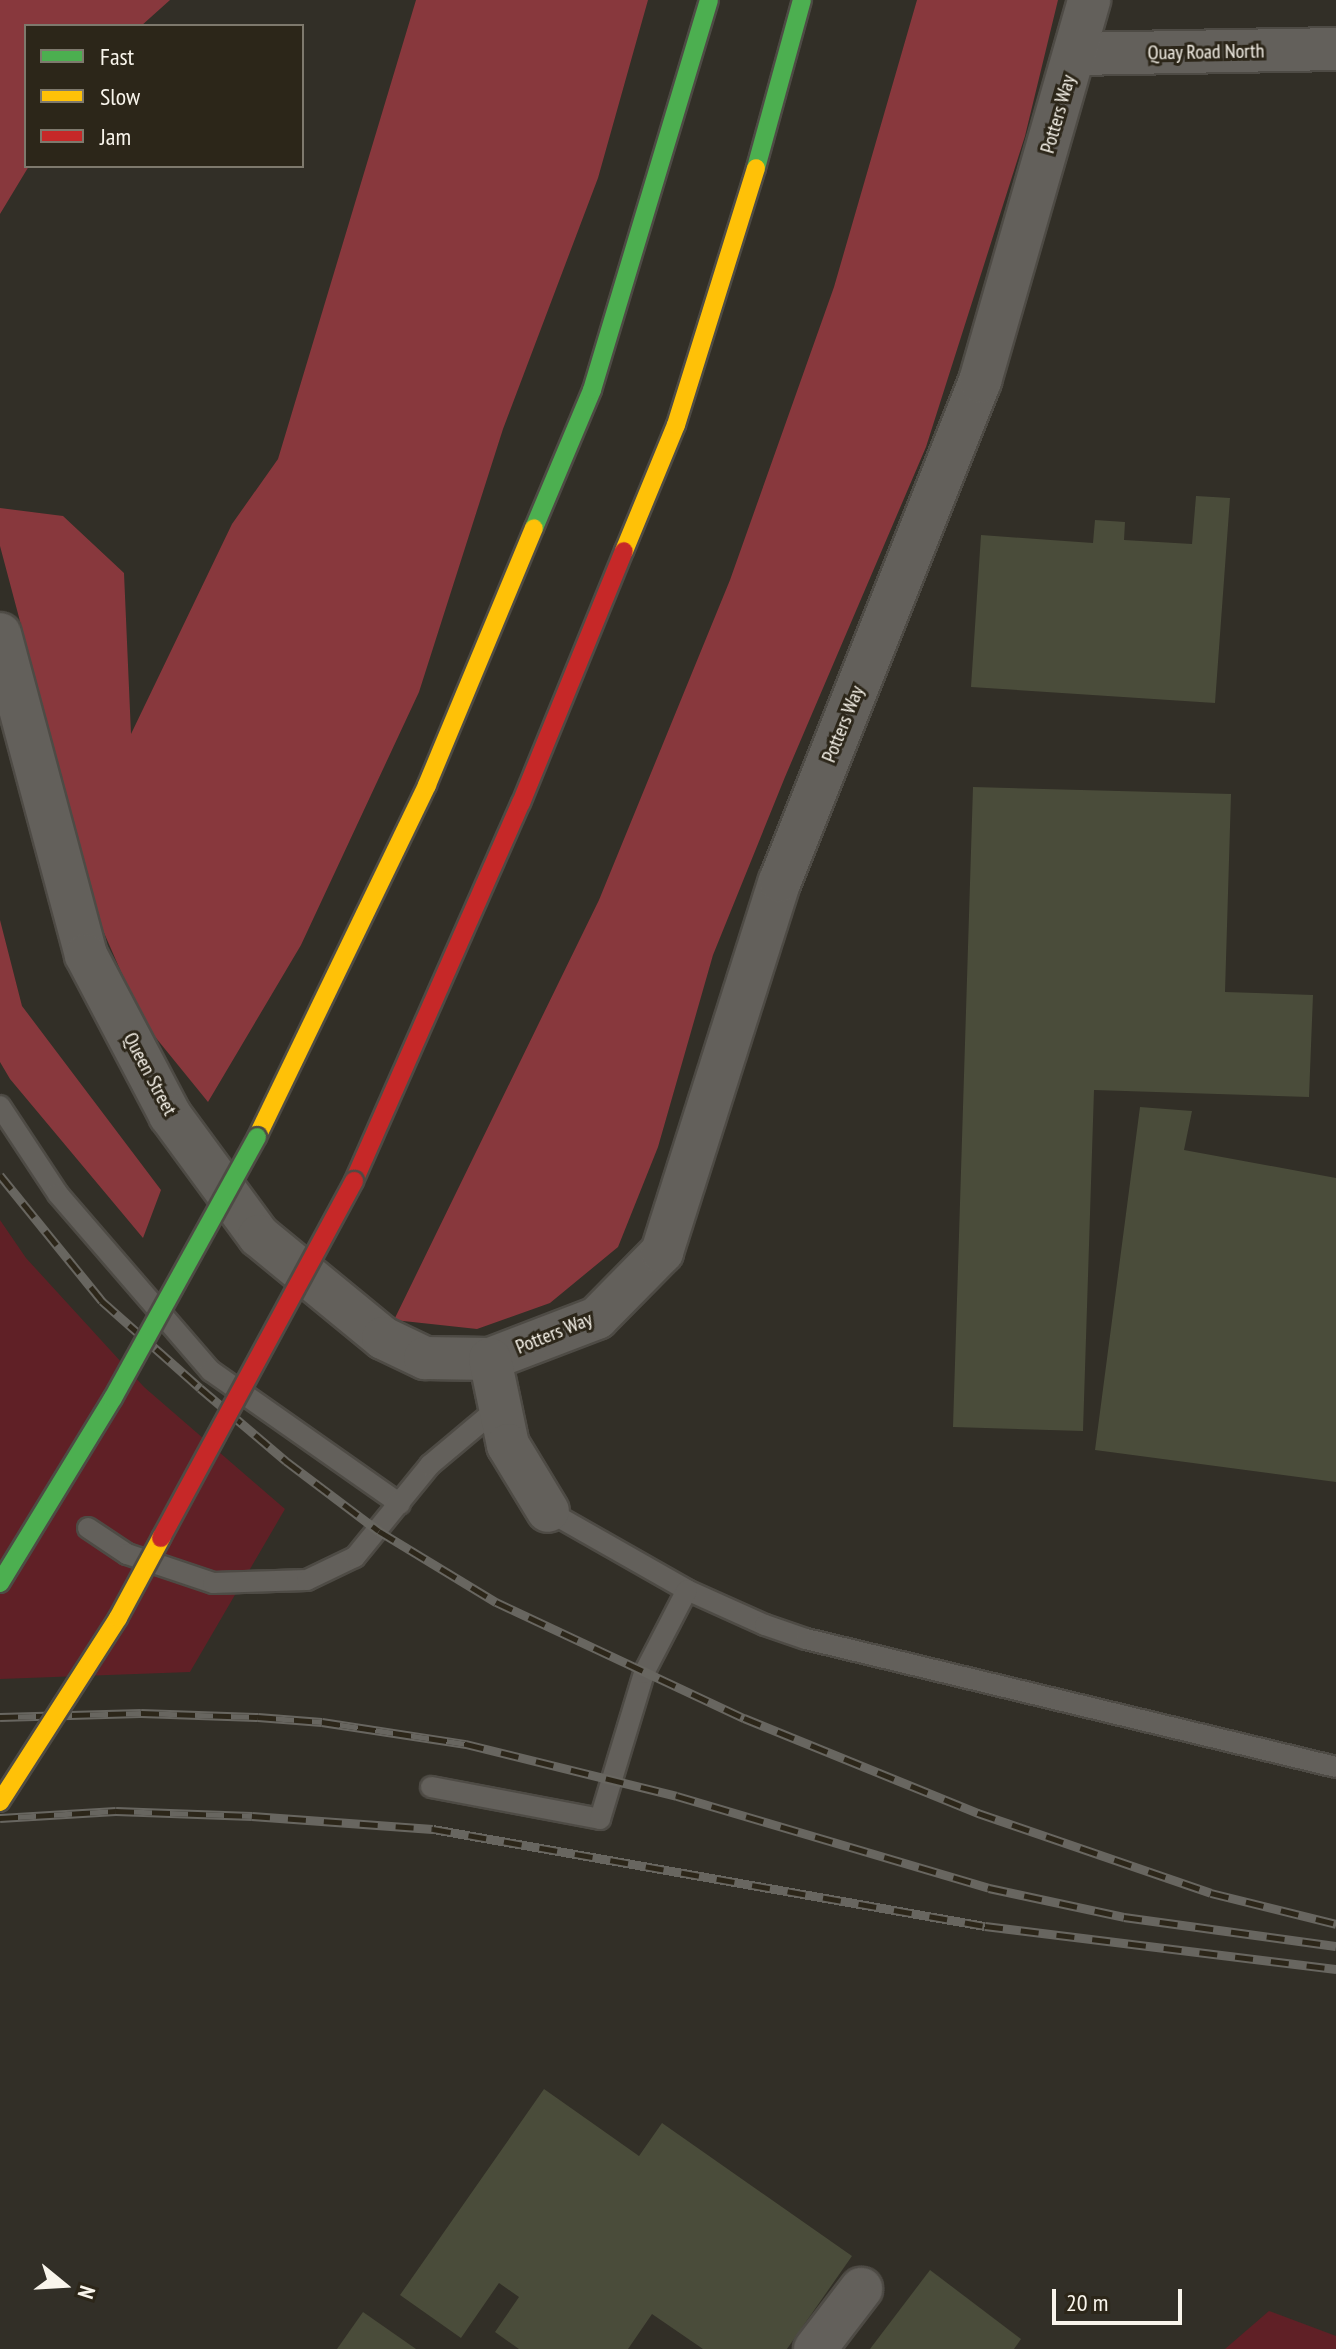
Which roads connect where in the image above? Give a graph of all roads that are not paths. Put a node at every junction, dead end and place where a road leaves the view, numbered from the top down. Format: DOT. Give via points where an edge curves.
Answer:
graph roads {
  1 [pos="709,0"];
  2 [pos="802,0"];
  3 [pos="1089,0"];
  4 [pos="1336,49"];
  5 [pos="1076,54"];
  6 [pos="0,634"];
  7 [pos="0,1106"];
  8 [pos="490,1359"];
  9 [pos="500,1406"];
  10 [pos="400,1504"];
  11 [pos="548,1511"];
  12 [pos="88,1528"];
  13 [pos="0,1583"];
  14 [pos="687,1590"];
  15 [pos="1336,1767"];
  16 [pos="431,1787"];
  17 [pos="0,1802"];
  18 [pos="861,2289"];
  19 [pos="815,2349"];
  1 -- 13 [label="highway, bridge" via="592,390 427,785 257,1137 113,1398"];
  2 -- 17 [label="highway, bridge" via="676,425 521,803 354,1181 118,1618"];
  3 -- 5 [label="street, Potters Way"];
  4 -- 5 [label="street, Quay Road North"];
  5 -- 8 [label="street, Potters Way" via="980,381 780,881 662,1252 597,1318"];
  6 -- 8 [label="street, Queen Street" via="86,955 170,1115 259,1236 383,1338 425,1358"];
  7 -- 10 [label="lane" via="58,1194 211,1371"];
  8 -- 9 [label="street"];
  9 -- 10 [label="lane" via="430,1465"];
  9 -- 11 [label="street" via="508,1445"];
  10 -- 12 [label="lane" via="355,1557 307,1580 213,1583 127,1554"];
  11 -- 14 [label="lane"];
  14 -- 15 [label="lane" via="806,1639"];
  14 -- 16 [label="lane" via="644,1673 600,1819"];
  18 -- 19 [label="street"];
}
